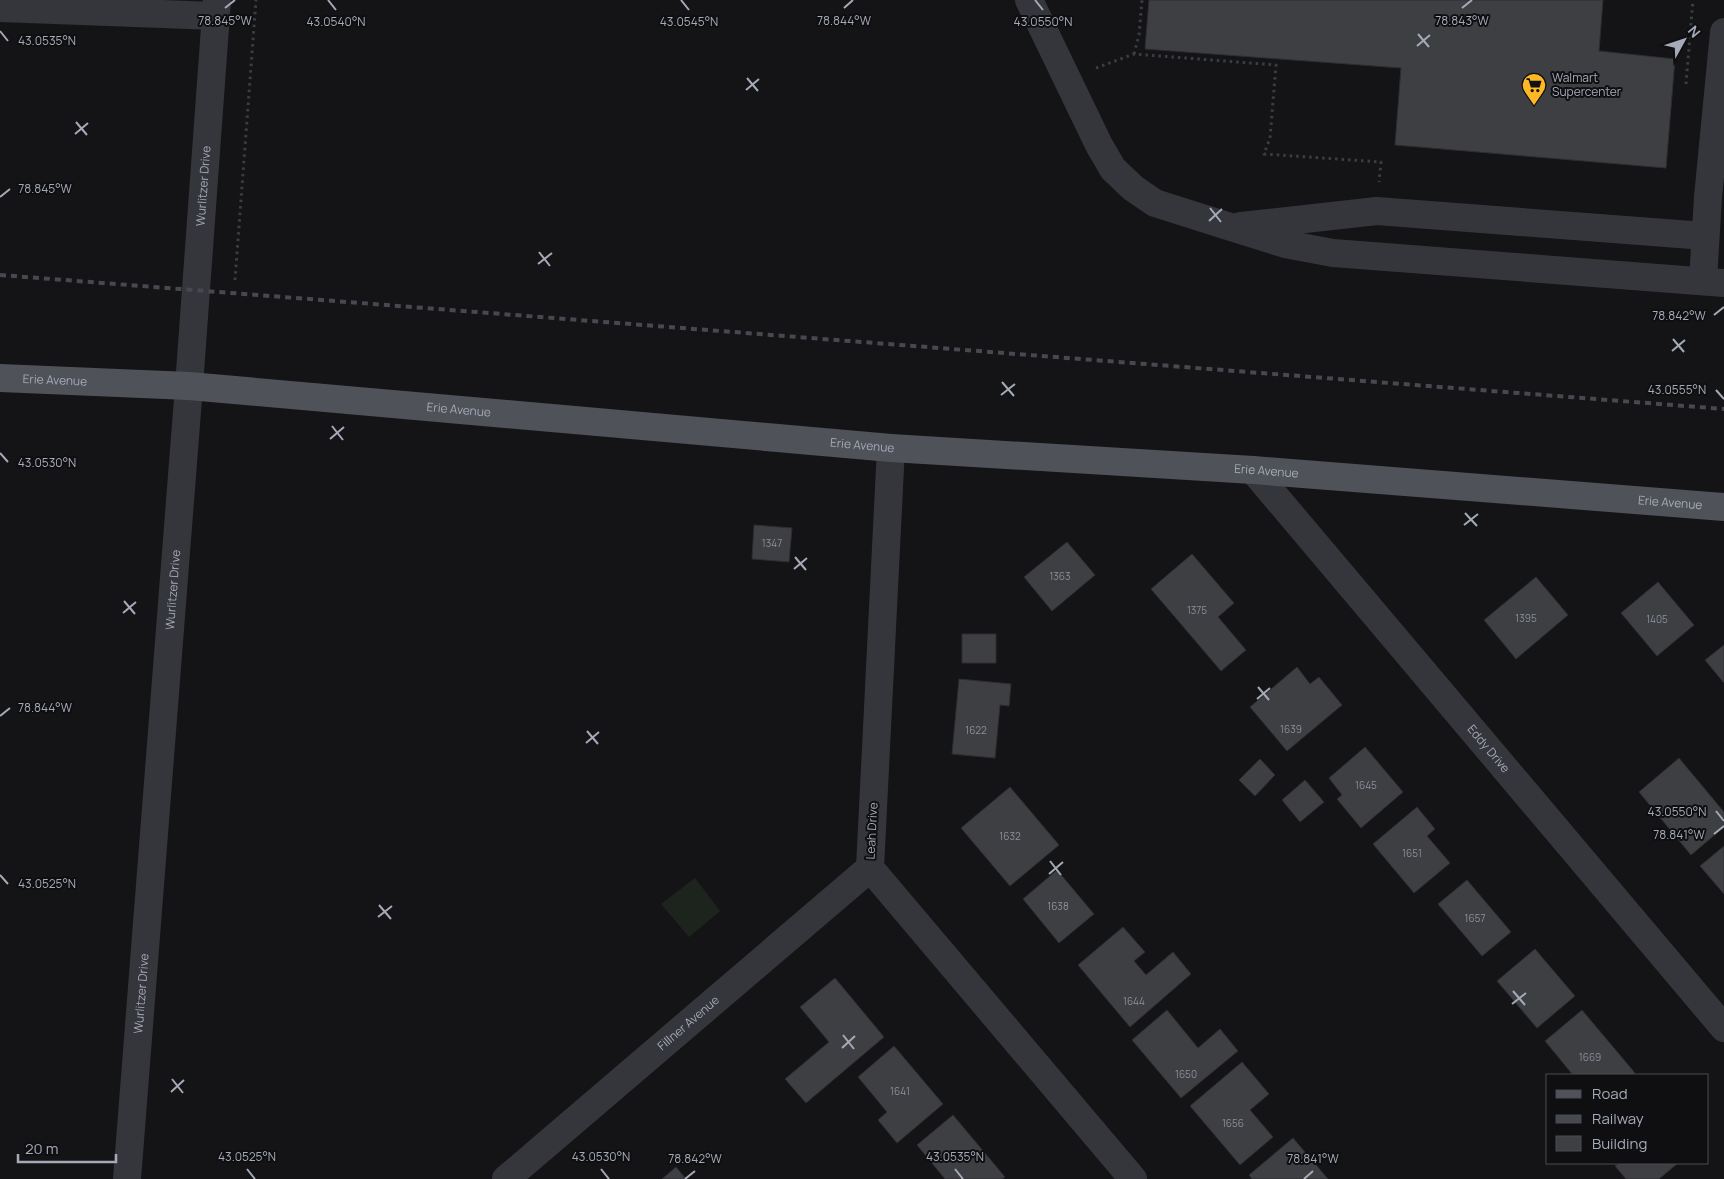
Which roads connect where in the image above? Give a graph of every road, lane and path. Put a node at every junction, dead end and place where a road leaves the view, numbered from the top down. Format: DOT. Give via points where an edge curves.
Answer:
graph roads {
  1 [pos="256,0"];
  2 [pos="1029,0"];
  3 [pos="1142,0"];
  4 [pos="0,8"];
  5 [pos="216,8"];
  6 [pos="1724,32"];
  7 [pos="1134,54"];
  8 [pos="1094,69"];
  9 [pos="1381,162"];
  10 [pos="1231,227"];
  11 [pos="1705,236"];
  12 [pos="235,280"];
  13 [pos="1713,282"];
  14 [pos="0,378"];
  15 [pos="189,386"];
  16 [pos="891,448"];
  17 [pos="1254,470"];
  18 [pos="1724,507"];
  19 [pos="870,868"];
  20 [pos="1724,1028"];
  21 [pos="127,1179"];
  22 [pos="506,1179"];
  23 [pos="1132,1179"];
  1 -- 12 [label="path"];
  2 -- 10 [label="street" via="1113,169 1155,203"];
  3 -- 7 [label="path"];
  4 -- 5 [label="street"];
  5 -- 15 [label="street, Wurlitzer Drive"];
  6 -- 11 [label="street"];
  7 -- 8 [label="path"];
  7 -- 9 [label="path" via="1276,66 1270,138 1264,154"];
  10 -- 11 [label="street" via="1377,212"];
  10 -- 13 [label="street" via="1285,244 1333,252"];
  11 -- 13 [label="street"];
  14 -- 15 [label="main road, Erie Avenue"];
  15 -- 16 [label="main road, Erie Avenue"];
  15 -- 21 [label="street, Wurlitzer Drive"];
  16 -- 17 [label="main road, Erie Avenue"];
  16 -- 19 [label="street, Leah Drive"];
  17 -- 18 [label="main road, Erie Avenue"];
  17 -- 20 [label="street, Eddy Drive"];
  19 -- 22 [label="street, Fillner Avenue"];
  19 -- 23 [label="street, Leah Drive"];
}
